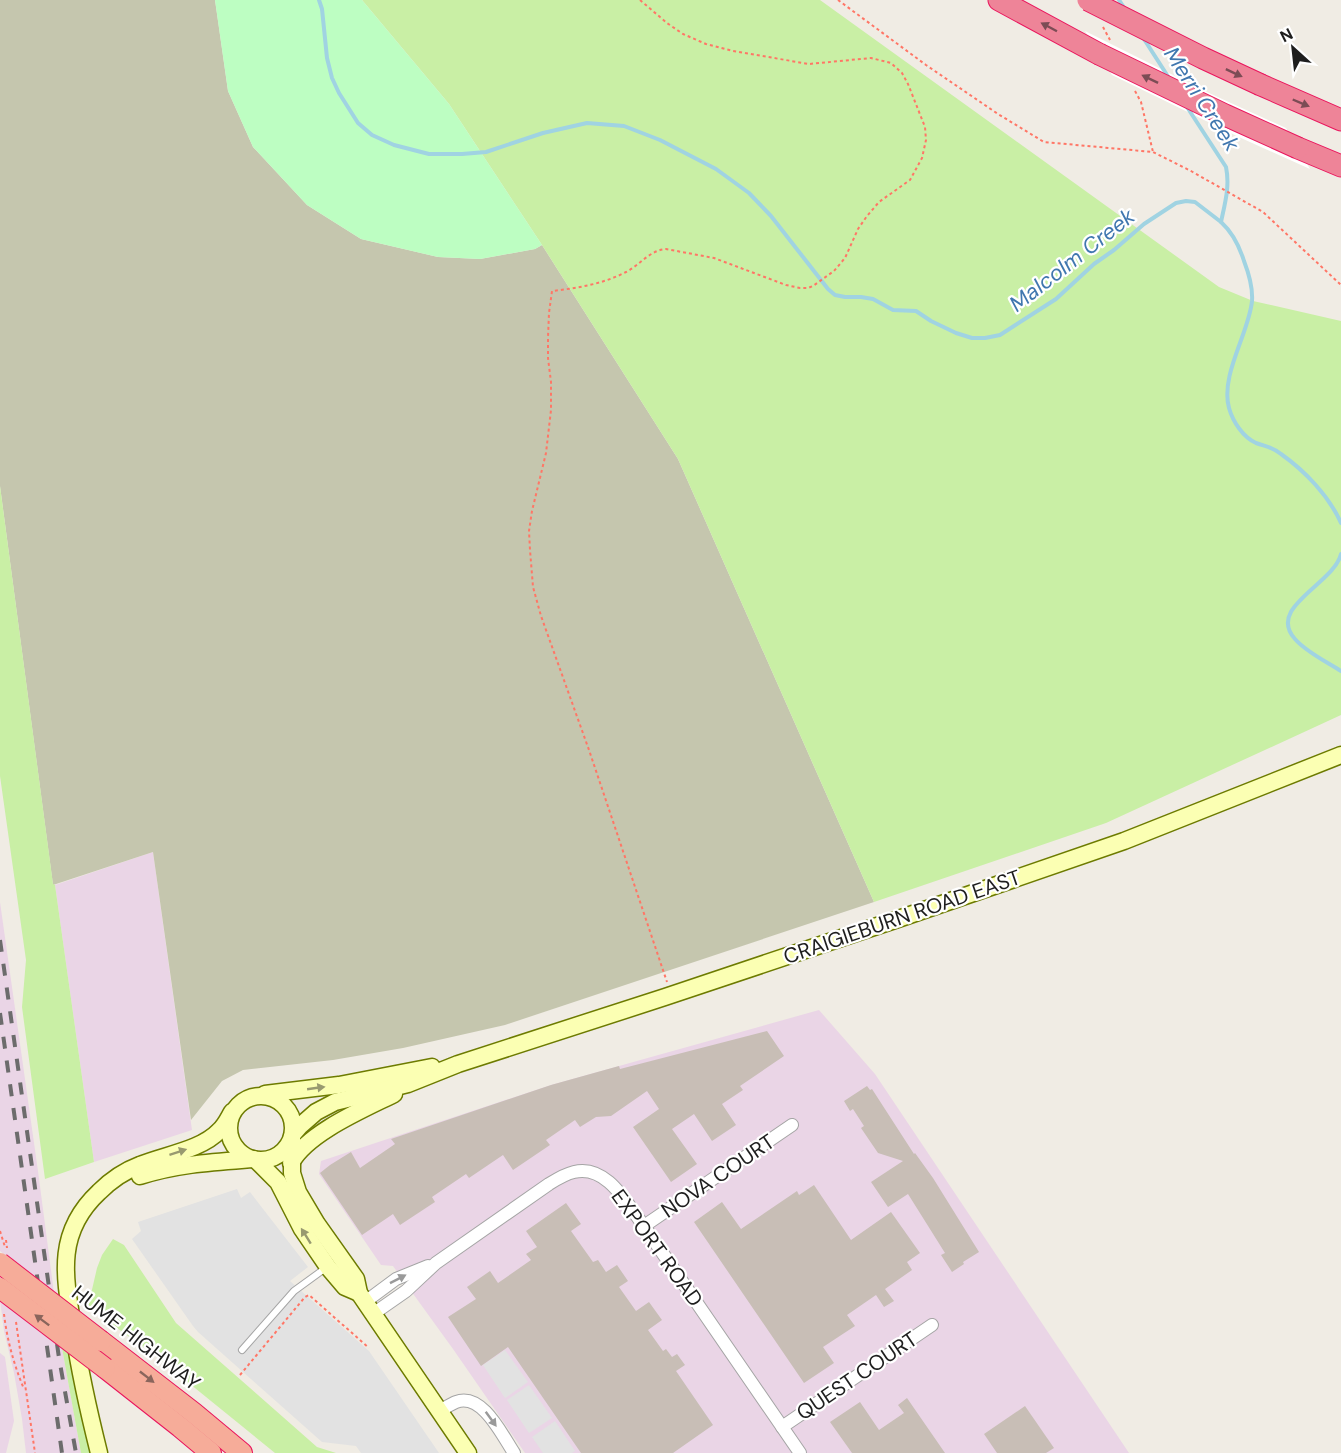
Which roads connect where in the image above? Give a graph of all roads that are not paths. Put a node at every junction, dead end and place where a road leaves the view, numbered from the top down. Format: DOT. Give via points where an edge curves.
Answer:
graph roads {
  1 [pos="999,0"];
  2 [pos="1088,0"];
  3 [pos="1341,120"];
  4 [pos="1341,166"];
  5 [pos="1341,755"];
  6 [pos="458,1064"];
  7 [pos="422,1080"];
  8 [pos="258,1095"];
  9 [pos="232,1112"];
  10 [pos="792,1125"];
  11 [pos="292,1135"];
  12 [pos="255,1159"];
  13 [pos="291,1163"];
  14 [pos="91,1199"];
  15 [pos="644,1226"];
  16 [pos="0,1263"];
  17 [pos="328,1267"];
  18 [pos="0,1288"];
  19 [pos="365,1303"];
  20 [pos="932,1325"];
  21 [pos="242,1350"];
  22 [pos="439,1411"];
  23 [pos="782,1427"];
  24 [pos="99,1453"];
  25 [pos="211,1453"];
  26 [pos="242,1453"];
  27 [pos="468,1453"];
  28 [pos="514,1453"];
  29 [pos="800,1453"];
  4 -- 1 [label="highway, one-way, bridge" via="1099,54"];
  2 -- 3 [label="highway, one-way, bridge" via="1192,53"];
  5 -- 6 [label="main road, CRAIGIEBURN ROAD EAST" via="1124,841"];
  6 -- 7 [label="main road, CRAIGIEBURN ROAD EAST"];
  8 -- 6 [label="main road, CRAIGIEBURN ROAD EAST, one-way"];
  7 -- 11 [label="main road, CRAIGIEBURN ROAD EAST" via="335,1102 316,1112"];
  7 -- 13 [label="main road" via="326,1131 301,1148"];
  8 -- 9 [label="main road" via="241,1102"];
  8 -- 11 [label="main road" via="274,1098 287,1108 292,1118"];
  9 -- 12 [label="main road" via="228,1125 232,1143 241,1154"];
  14 -- 9 [label="main road, one-way" via="130,1169 211,1138"];
  10 -- 15 [label="street, NOVA COURT"];
  11 -- 12 [label="main road" via="279,1155"];
  11 -- 13 [label="main road"];
  12 -- 14 [label="main road" via="154,1172"];
  17 -- 12 [label="main road, one-way" via="278,1182"];
  13 -- 19 [label="main road" via="297,1192 356,1278"];
  14 -- 24 [label="main road" via="75,1221 70,1237 66,1281 80,1376"];
  15 -- 19 [label="street, EXPORT ROAD" via="608,1181 589,1171 575,1171 549,1184 436,1263 405,1291"];
  15 -- 23 [label="street, EXPORT ROAD"];
  16 -- 26 [label="highway, HUME HIGHWAY, one-way, bridge"];
  17 -- 19 [label="main road"];
  17 -- 21 [label="lane" via="294,1291"];
  25 -- 18 [label="highway, HUME HIGHWAY, one-way, bridge"];
  19 -- 22 [label="main road"];
  20 -- 23 [label="street, QUEST COURT"];
  22 -- 27 [label="main road"];
  22 -- 28 [label="street, one-way" via="458,1401 470,1400 479,1405"];
  23 -- 29 [label="street, EXPORT ROAD"];
}
